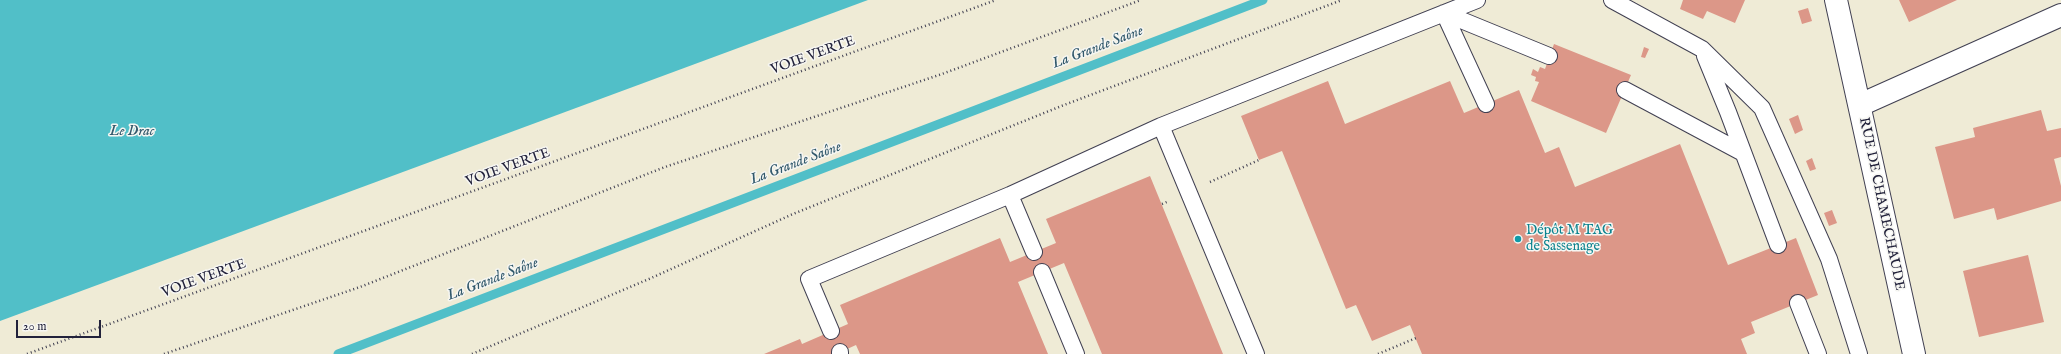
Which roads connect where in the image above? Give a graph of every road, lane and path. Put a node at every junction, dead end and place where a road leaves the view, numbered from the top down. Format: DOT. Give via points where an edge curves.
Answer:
graph roads {
  1 [pos="996,0"];
  2 [pos="1141,0"];
  3 [pos="1342,0"];
  4 [pos="1478,0"];
  5 [pos="1612,0"];
  6 [pos="1836,0"];
  7 [pos="1444,13"];
  8 [pos="2061,15"];
  9 [pos="1702,48"];
  10 [pos="1549,56"];
  11 [pos="1625,90"];
  12 [pos="1486,104"];
  13 [pos="1860,105"];
  14 [pos="1161,126"];
  15 [pos="1744,153"];
  16 [pos="1010,195"];
  17 [pos="1778,245"];
  18 [pos="1034,252"];
  19 [pos="1042,272"];
  20 [pos="1798,303"];
  21 [pos="831,332"];
  22 [pos="1416,338"];
  23 [pos="27,354"];
  24 [pos="164,354"];
  25 [pos="472,354"];
  26 [pos="1076,354"];
  27 [pos="1256,354"];
  28 [pos="1378,354"];
  29 [pos="1818,354"];
  30 [pos="1859,354"];
  31 [pos="1914,354"];
  1 -- 23 [label="path, VOIE VERTE"];
  2 -- 24 [label="path" via="942,74 665,167 360,287"];
  3 -- 25 [label="path" via="1064,105 800,211"];
  4 -- 7 [label="lane"];
  5 -- 9 [label="lane"];
  6 -- 13 [label="street"];
  7 -- 10 [label="lane"];
  7 -- 12 [label="lane"];
  7 -- 14 [label="lane"];
  8 -- 13 [label="street, RUE DE CHAMECHAUDE"];
  9 -- 15 [label="lane"];
  9 -- 30 [label="lane" via="1762,108 1829,259"];
  11 -- 15 [label="lane"];
  13 -- 31 [label="street, RUE DE CHAMECHAUDE"];
  14 -- 16 [label="lane"];
  14 -- 27 [label="lane"];
  15 -- 17 [label="lane"];
  16 -- 18 [label="lane"];
  16 -- 21 [label="lane" via="809,280"];
  19 -- 26 [label="lane"];
  20 -- 29 [label="lane"];
  22 -- 28 [label="path"];
}
